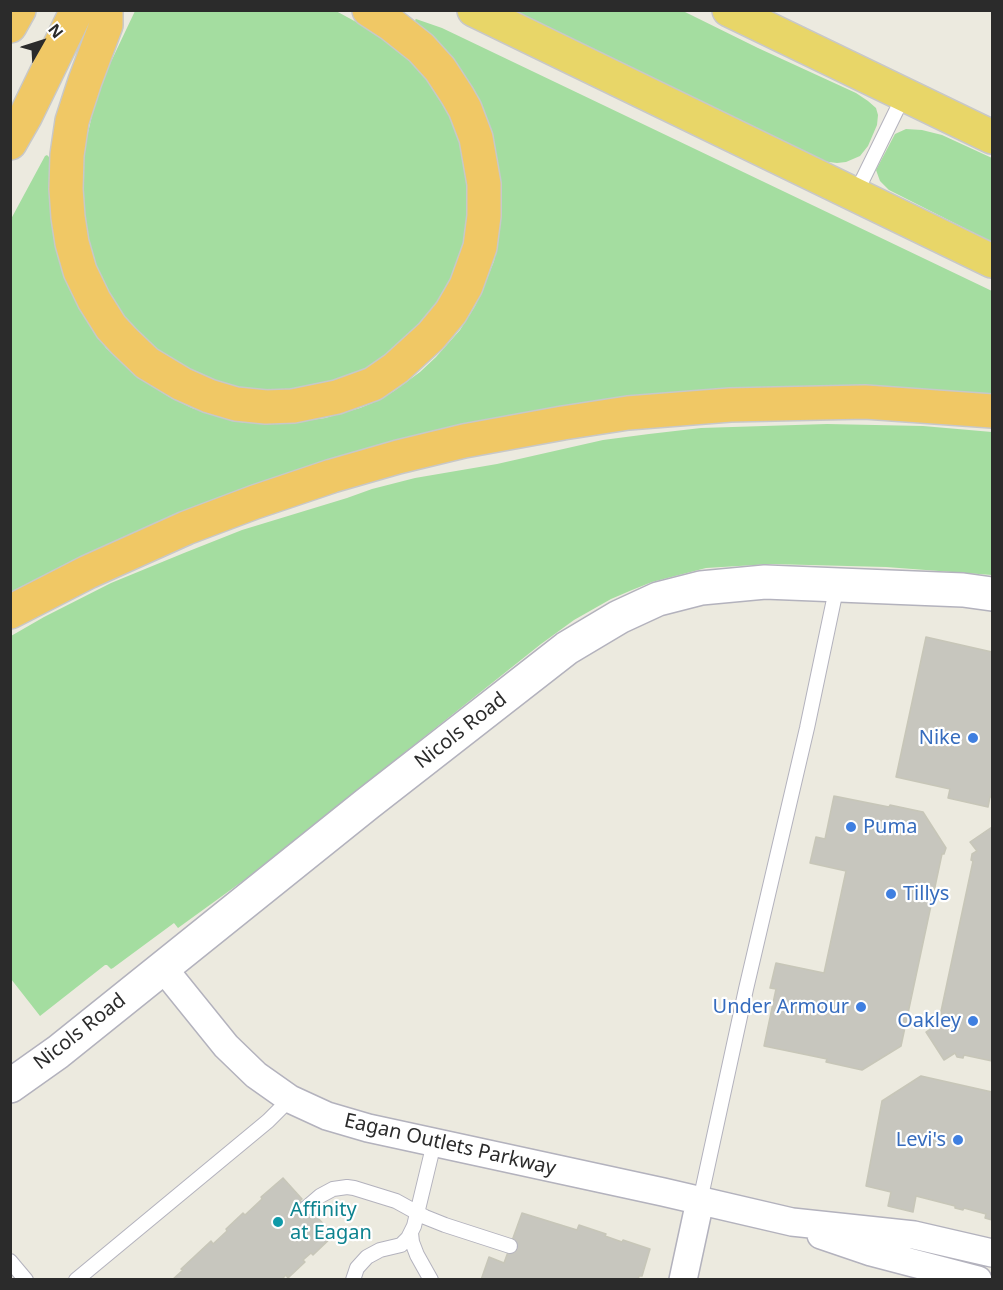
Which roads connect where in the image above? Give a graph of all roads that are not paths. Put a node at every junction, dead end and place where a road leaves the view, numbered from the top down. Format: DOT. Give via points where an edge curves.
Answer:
graph roads {
  1 [pos="19,10"];
  2 [pos="77,10"];
  3 [pos="106,10"];
  4 [pos="369,10"];
  5 [pos="474,10"];
  6 [pos="729,10"];
  7 [pos="10,26"];
  8 [pos="904,95"];
  9 [pos="993,137"];
  10 [pos="10,143"];
  11 [pos="855,195"];
  12 [pos="993,261"];
  13 [pos="993,411"];
  14 [pos="837,585"];
  15 [pos="993,594"];
  16 [pos="10,612"];
  17 [pos="163,968"];
  18 [pos="14,1076"];
  19 [pos="290,1099"];
  20 [pos="434,1143"];
  21 [pos="700,1202"];
  22 [pos="306,1208"];
  23 [pos="417,1212"];
  24 [pos="792,1222"];
  25 [pos="411,1233"];
  26 [pos="510,1246"];
  27 [pos="993,1253"];
  28 [pos="10,1261"];
  29 [pos="26,1280"];
  30 [pos="76,1280"];
  31 [pos="353,1280"];
  32 [pos="431,1280"];
  33 [pos="683,1280"];
  34 [pos="978,1280"];
  1 -- 7 [label="highway"];
  2 -- 10 [label="highway"];
  3 -- 4 [label="highway" via="106,25 72,121 67,155 68,217 80,271 111,327 147,363 209,396 266,407 337,397 373,384 391,372 421,347 451,312 466,286 480,247 484,184 476,138 465,109 440,69 421,48"];
  5 -- 11 [label="highway"];
  6 -- 8 [label="highway"];
  8 -- 9 [label="highway"];
  8 -- 11 [label="lane"];
  11 -- 12 [label="highway"];
  13 -- 16 [label="highway" via="865,402 730,405 628,414 464,441 367,465 212,518 123,555"];
  14 -- 15 [label="street, Nicols Road"];
  14 -- 17 [label="street, Nicols Road" via="765,582 701,588 658,599 619,617 567,648"];
  14 -- 21 [label="lane"];
  17 -- 18 [label="street, Nicols Road" via="58,1052"];
  17 -- 19 [label="street, Eagan Outlets Parkway" via="226,1046 256,1075"];
  19 -- 20 [label="street, Eagan Outlets Parkway" via="327,1116"];
  19 -- 30 [label="lane"];
  20 -- 21 [label="street, Eagan Outlets Parkway"];
  20 -- 23 [label="lane"];
  21 -- 24 [label="street, Eagan Outlets Parkway"];
  21 -- 33 [label="street"];
  22 -- 23 [label="lane" via="327,1192 347,1187 396,1201"];
  23 -- 25 [label="lane"];
  23 -- 26 [label="lane" via="444,1226"];
  24 -- 27 [label="street, Eagan Outlets Parkway" via="914,1235"];
  24 -- 34 [label="street, Eagan Outlets Parkway" via="860,1249"];
  25 -- 31 [label="lane" via="400,1245 367,1257"];
  25 -- 32 [label="lane" via="417,1255"];
  28 -- 29 [label="lane"];
}
